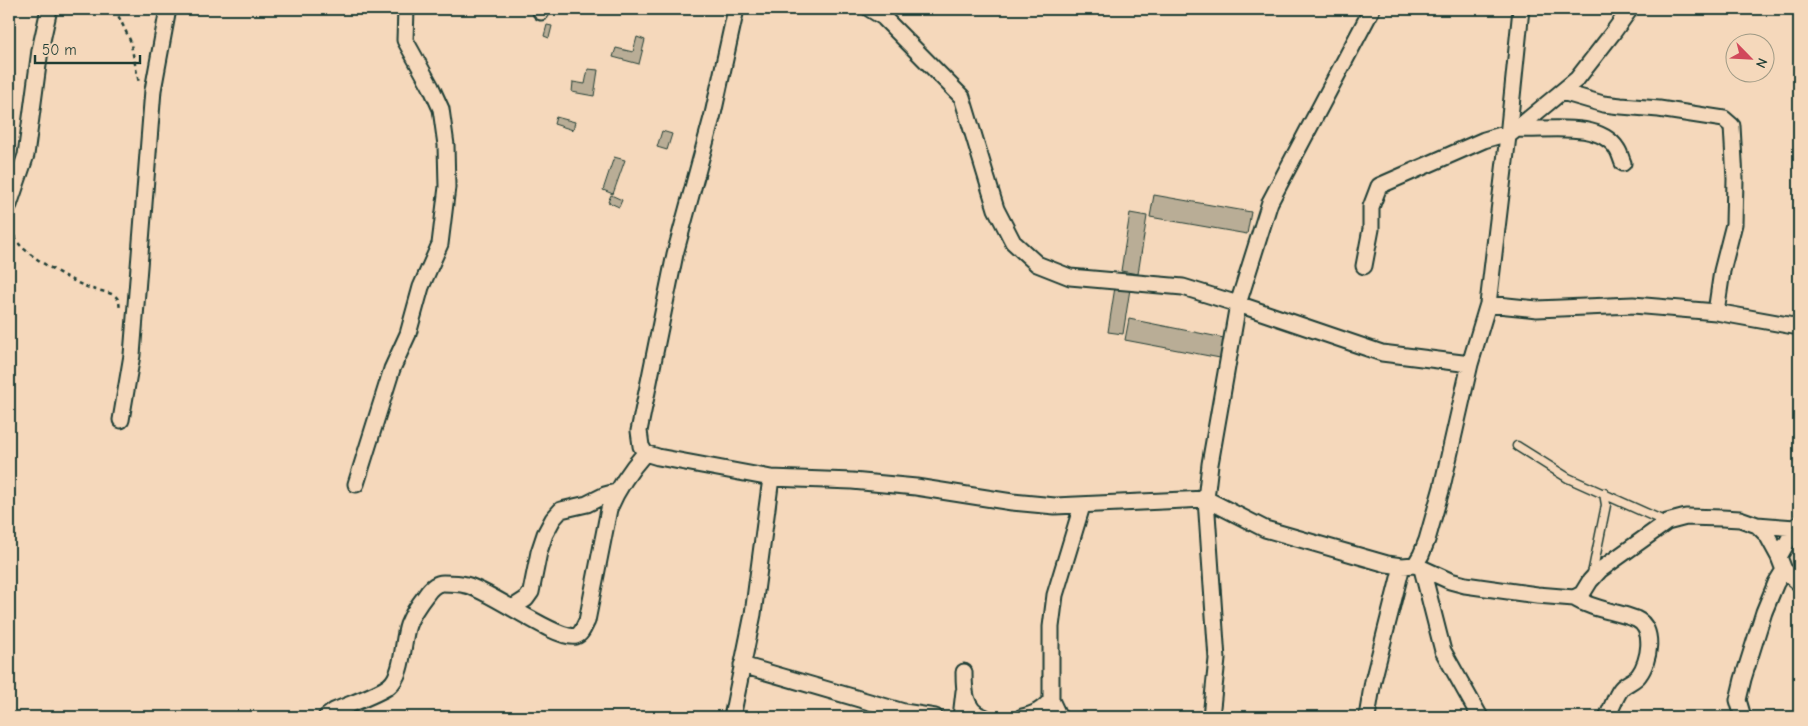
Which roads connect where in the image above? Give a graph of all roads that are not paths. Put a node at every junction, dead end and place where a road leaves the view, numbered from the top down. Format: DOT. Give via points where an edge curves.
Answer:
graph roads {
  1 [pos="49,9"];
  2 [pos="168,9"];
  3 [pos="406,9"];
  4 [pos="736,9"];
  5 [pos="870,9"];
  6 [pos="1372,9"];
  7 [pos="1521,9"];
  8 [pos="1630,9"];
  9 [pos="1562,92"];
  10 [pos="1511,132"];
  11 [pos="1623,163"];
  12 [pos="9,205"];
  13 [pos="1364,266"];
  14 [pos="1238,304"];
  15 [pos="1488,304"];
  16 [pos="1716,312"];
  17 [pos="1799,328"];
  18 [pos="1470,364"];
  19 [pos="122,420"];
  20 [pos="1517,446"];
  21 [pos="645,453"];
  22 [pos="771,478"];
  23 [pos="356,484"];
  24 [pos="616,492"];
  25 [pos="1604,493"];
  26 [pos="1206,499"];
  27 [pos="1082,506"];
  28 [pos="1666,522"];
  29 [pos="1757,525"];
  30 [pos="1797,526"];
  31 [pos="1782,563"];
  32 [pos="1413,567"];
  33 [pos="1590,581"];
  34 [pos="1799,583"];
  35 [pos="1574,598"];
  36 [pos="512,608"];
  37 [pos="742,665"];
  38 [pos="964,672"];
  39 [pos="964,690"];
  40 [pos="1051,700"];
  41 [pos="326,717"];
  42 [pos="732,717"];
  43 [pos="935,717"];
  44 [pos="961,717"];
  45 [pos="984,717"];
  46 [pos="1022,717"];
  47 [pos="1058,717"];
  48 [pos="1211,717"];
  49 [pos="1367,717"];
  50 [pos="1480,717"];
  51 [pos="1607,717"];
  52 [pos="1743,717"];
  1 -- 12 [label="street" via="40,50 26,155"];
  2 -- 19 [label="street" via="152,90 132,354"];
  3 -- 23 [label="street" via="405,40 440,109 446,145 447,187 440,244 421,286 408,334 392,369"];
  4 -- 21 [label="street" via="713,114 675,254 639,431"];
  5 -- 14 [label="street" via="883,17 962,97 996,209 1013,242 1037,264 1070,277 1184,287"];
  6 -- 14 [label="street" via="1270,202"];
  7 -- 10 [label="street"];
  8 -- 9 [label="street" via="1594,59"];
  9 -- 10 [label="street"];
  9 -- 16 [label="street" via="1612,105 1724,119 1732,126 1734,224"];
  10 -- 11 [label="street" via="1577,129 1597,133 1617,148"];
  10 -- 13 [label="street" via="1484,140 1379,186 1371,207 1371,229"];
  10 -- 15 [label="street"];
  14 -- 18 [label="street" via="1382,353"];
  14 -- 26 [label="street"];
  15 -- 16 [label="street" via="1537,309 1633,305"];
  15 -- 18 [label="street"];
  16 -- 17 [label="street"];
  18 -- 32 [label="street" via="1442,487 1427,540"];
  20 -- 25 [label="lane" via="1568,478"];
  21 -- 22 [label="street"];
  21 -- 24 [label="street"];
  22 -- 27 [label="street" via="852,481 1012,502"];
  22 -- 37 [label="street" via="753,614"];
  24 -- 36 [label="street" via="561,510 545,534 531,592"];
  24 -- 36 [label="street" via="609,509 587,621 580,633 565,636"];
  25 -- 28 [label="lane"];
  25 -- 33 [label="lane" via="1606,505"];
  26 -- 27 [label="street"];
  26 -- 32 [label="street" via="1273,532 1387,564"];
  26 -- 48 [label="street" via="1218,659"];
  27 -- 40 [label="street" via="1055,595 1051,627"];
  28 -- 29 [label="street" via="1686,518 1722,518 1740,519"];
  28 -- 33 [label="street" via="1600,570"];
  29 -- 30 [label="street"];
  29 -- 31 [label="street"];
  30 -- 31 [label="street"];
  31 -- 34 [label="street"];
  31 -- 52 [label="street" via="1745,670 1738,700"];
  32 -- 35 [label="street" via="1465,585 1536,596"];
  32 -- 49 [label="street" via="1373,680"];
  32 -- 50 [label="street" via="1443,651"];
  33 -- 35 [label="street" via="1582,594"];
  35 -- 51 [label="street" via="1586,606 1626,615 1646,627 1649,639 1644,667 1638,677 1622,688"];
  36 -- 41 [label="street" via="467,585 434,585 408,625 402,659 389,686"];
  37 -- 42 [label="street"];
  37 -- 43 [label="street" via="904,712"];
  38 -- 39 [label="street"];
  39 -- 44 [label="street"];
  39 -- 45 [label="street" via="968,703"];
  40 -- 46 [label="street" via="1043,709"];
  40 -- 47 [label="street"];
}
